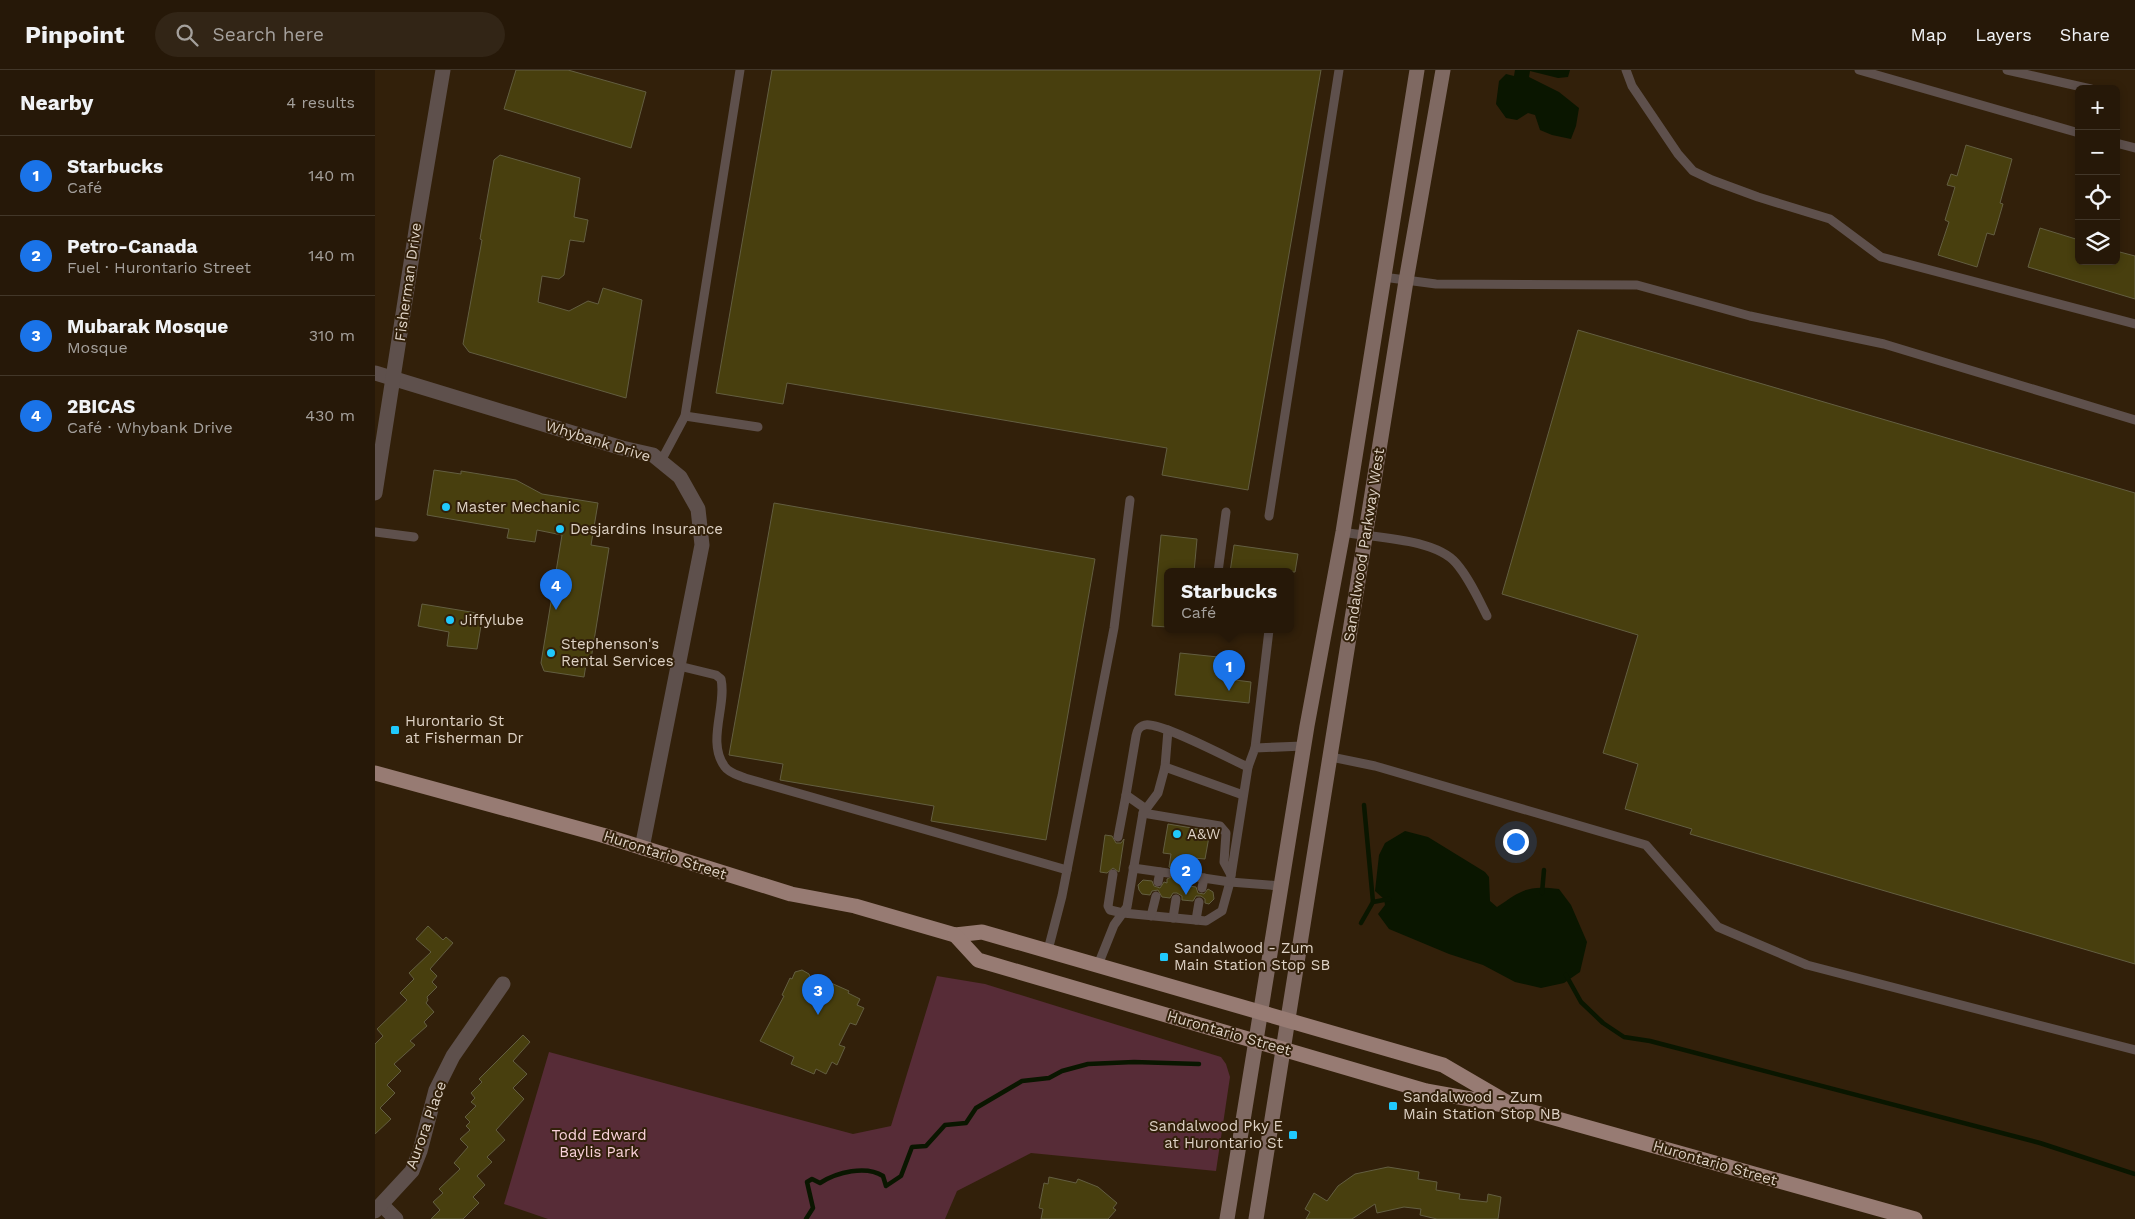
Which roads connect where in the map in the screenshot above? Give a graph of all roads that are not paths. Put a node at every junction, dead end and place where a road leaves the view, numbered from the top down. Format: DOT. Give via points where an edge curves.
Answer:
graph roads {
  1 [pos="443,70"];
  2 [pos="740,70"];
  3 [pos="1339,70"];
  4 [pos="1417,70"];
  5 [pos="1443,70"];
  6 [pos="1626,70"];
  7 [pos="1859,70"];
  8 [pos="2007,70"];
  9 [pos="2075,85"];
  10 [pos="2075,132"];
  11 [pos="2120,144"];
  12 [pos="2135,148"];
  13 [pos="1383,277"];
  14 [pos="1406,281"];
  15 [pos="2135,324"];
  16 [pos="375,374"];
  17 [pos="394,379"];
  18 [pos="685,416"];
  19 [pos="2135,420"];
  20 [pos="758,427"];
  21 [pos="661,462"];
  22 [pos="375,493"];
  23 [pos="1130,500"];
  24 [pos="1225,512"];
  25 [pos="1269,516"];
  26 [pos="375,532"];
  27 [pos="1343,532"];
  28 [pos="1365,536"];
  29 [pos="414,537"];
  30 [pos="1218,568"];
  31 [pos="1487,616"];
  32 [pos="1269,633"];
  33 [pos="679,666"];
  34 [pos="1168,730"];
  35 [pos="1303,746"];
  36 [pos="1255,748"];
  37 [pos="1331,757"];
  38 [pos="1165,767"];
  39 [pos="1248,767"];
  40 [pos="375,772"];
  41 [pos="1126,795"];
  42 [pos="1243,795"];
  43 [pos="1145,811"];
  44 [pos="1118,837"];
  45 [pos="642,848"];
  46 [pos="1133,868"];
  47 [pos="1067,870"];
  48 [pos="1113,874"];
  49 [pos="1190,876"];
  50 [pos="1204,878"];
  51 [pos="1231,879"];
  52 [pos="1158,882"];
  53 [pos="1281,886"];
  54 [pos="1202,888"];
  55 [pos="1155,896"];
  56 [pos="1177,899"];
  57 [pos="1199,902"];
  58 [pos="1123,913"];
  59 [pos="1151,916"];
  60 [pos="1173,918"];
  61 [pos="1196,920"];
  62 [pos="955,935"];
  63 [pos="1048,950"];
  64 [pos="1098,965"];
  65 [pos="503,984"];
  66 [pos="1260,1012"];
  67 [pos="1289,1021"];
  68 [pos="1255,1041"];
  69 [pos="1285,1050"];
  70 [pos="2135,1050"];
  71 [pos="1515,1107"];
  72 [pos="378,1208"];
  73 [pos="395,1219"];
  74 [pos="1227,1219"];
  75 [pos="1256,1219"];
  76 [pos="1915,1219"];
  1 -- 17 [label="street, Fisherman Drive"];
  2 -- 18 [label="lane"];
  3 -- 25 [label="lane"];
  4 -- 13 [label="main road, Sandalwood Parkway West"];
  5 -- 14 [label="main road, Sandalwood Parkway West"];
  6 -- 15 [label="lane" via="1632,86 1693,171 1758,197 1829,218 1881,257"];
  7 -- 10 [label="lane"];
  8 -- 9 [label="lane"];
  11 -- 12 [label="lane"];
  13 -- 14 [label="lane"];
  13 -- 27 [label="main road, Sandalwood Parkway West"];
  14 -- 19 [label="lane" via="1637,285 1750,316 1884,344"];
  14 -- 28 [label="main road, Sandalwood Parkway West"];
  16 -- 17 [label="street, Whybank Drive"];
  17 -- 21 [label="street, Whybank Drive" via="653,455"];
  17 -- 22 [label="street, Fisherman Drive"];
  18 -- 20 [label="lane"];
  18 -- 21 [label="lane"];
  21 -- 33 [label="street, Whybank Drive" via="680,477 698,509 702,545"];
  23 -- 47 [label="lane" via="1114,628"];
  24 -- 30 [label="lane"];
  26 -- 29 [label="lane"];
  27 -- 28 [label="lane"];
  27 -- 35 [label="main road, Sandalwood Parkway West"];
  28 -- 31 [label="lane" via="1428,544 1455,562"];
  28 -- 37 [label="main road, Sandalwood Parkway West"];
  32 -- 36 [label="lane"];
  33 -- 45 [label="street, Whybank Drive"];
  33 -- 47 [label="lane" via="721,678 723,687 717,737 724,766 731,772"];
  34 -- 38 [label="lane"];
  34 -- 39 [label="lane"];
  34 -- 41 [label="lane" via="1147,724 1138,729"];
  35 -- 36 [label="lane"];
  35 -- 53 [label="main road, Sandalwood Parkway West"];
  36 -- 39 [label="lane"];
  37 -- 67 [label="main road, Sandalwood Parkway West"];
  37 -- 70 [label="lane" via="1375,766 1646,845 1718,927 1807,965"];
  38 -- 42 [label="lane"];
  38 -- 43 [label="lane" via="1161,788"];
  39 -- 42 [label="lane"];
  40 -- 45 [label="main road, Hurontario Street"];
  41 -- 43 [label="lane"];
  41 -- 44 [label="lane"];
  42 -- 51 [label="lane"];
  43 -- 46 [label="lane"];
  43 -- 51 [label="lane" via="1220,826 1226,833 1224,862"];
  45 -- 62 [label="main road, Hurontario Street" via="791,894 855,906"];
  46 -- 52 [label="lane" via="1164,872"];
  46 -- 58 [label="lane"];
  47 -- 63 [label="lane"];
  48 -- 58 [label="lane" via="1108,906 1110,910"];
  49 -- 50 [label="lane"];
  50 -- 51 [label="lane"];
  50 -- 54 [label="lane"];
  51 -- 53 [label="lane"];
  51 -- 61 [label="lane" via="1222,911 1205,921"];
  53 -- 66 [label="main road, Sandalwood Parkway West"];
  55 -- 59 [label="lane"];
  56 -- 60 [label="lane"];
  57 -- 61 [label="lane"];
  58 -- 59 [label="lane"];
  58 -- 64 [label="lane" via="1114,925"];
  59 -- 60 [label="lane"];
  60 -- 61 [label="lane"];
  62 -- 63 [label="main road, Hurontario Street" via="982,932"];
  62 -- 68 [label="main road, Hurontario Street" via="978,960"];
  63 -- 64 [label="main road, Hurontario Street"];
  64 -- 66 [label="main road, Hurontario Street"];
  65 -- 72 [label="street, Aurora Place" via="453,1056 436,1090 412,1171"];
  66 -- 67 [label="main road, Hurontario Street"];
  66 -- 68 [label="main road, Sandalwood Parkway West"];
  67 -- 69 [label="main road, Sandalwood Parkway West"];
  67 -- 71 [label="main road, Hurontario Street" via="1443,1065"];
  68 -- 69 [label="main road, Hurontario Street"];
  68 -- 74 [label="main road, Sandalwood Parkway West"];
  69 -- 71 [label="main road, Hurontario Street" via="1426,1091"];
  69 -- 75 [label="main road, Sandalwood Parkway West"];
  71 -- 76 [label="main road, Hurontario Street"];
  72 -- 73 [label="street"];
}
